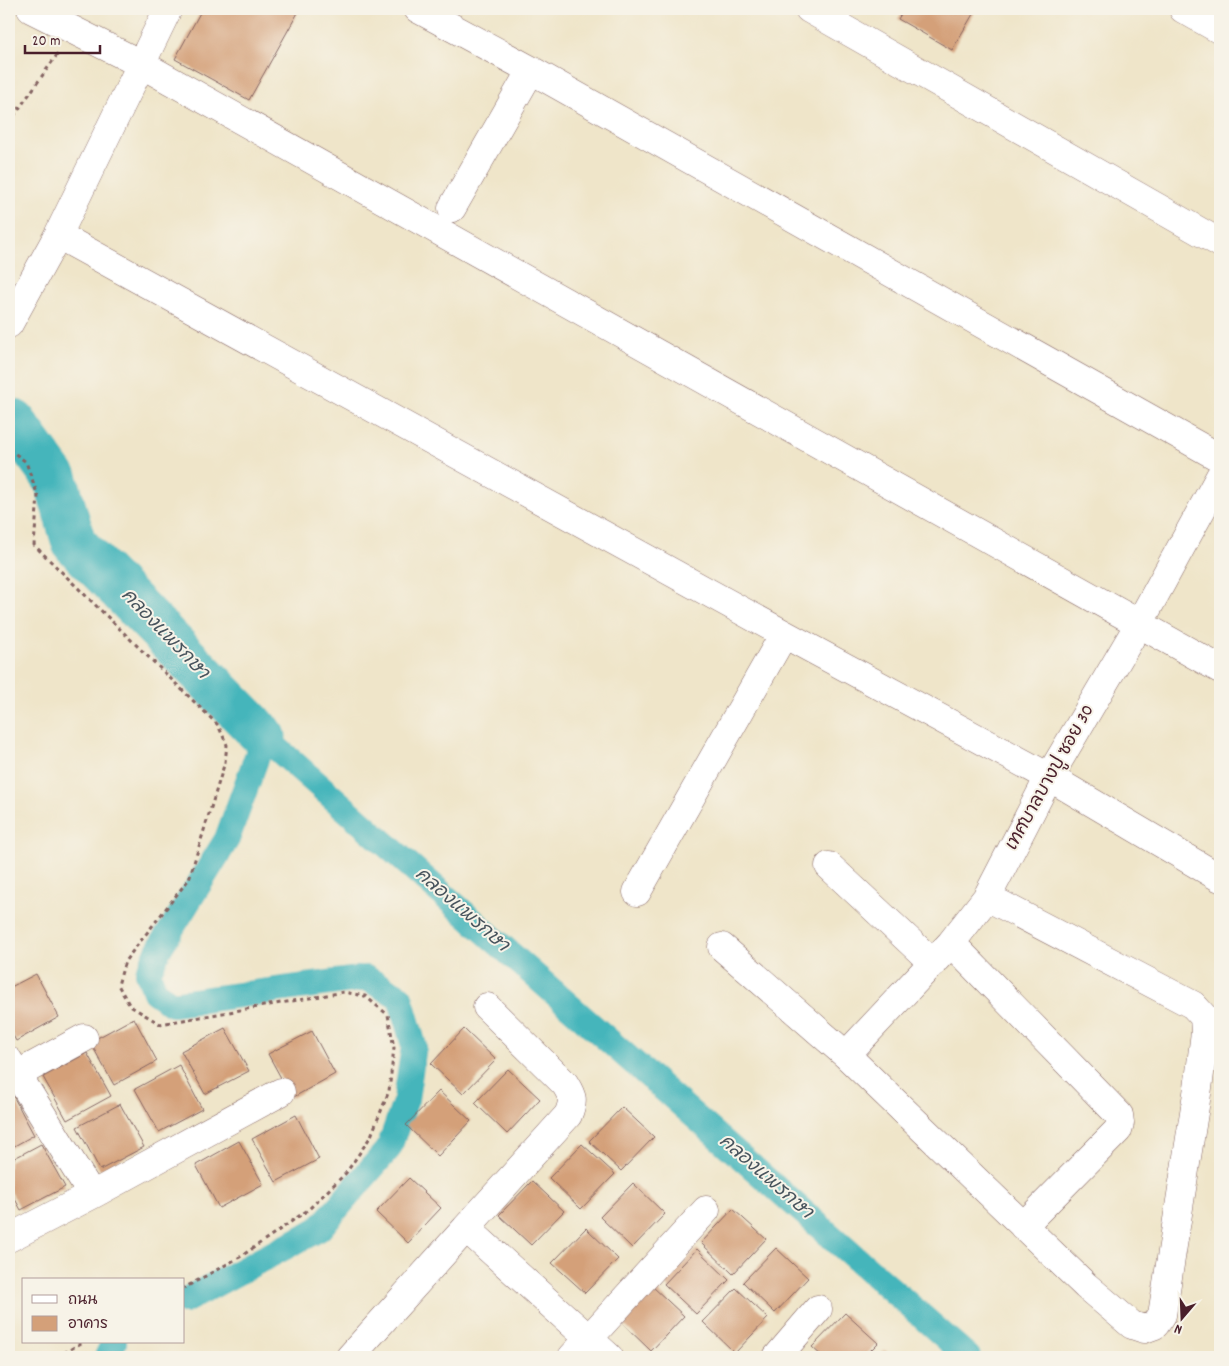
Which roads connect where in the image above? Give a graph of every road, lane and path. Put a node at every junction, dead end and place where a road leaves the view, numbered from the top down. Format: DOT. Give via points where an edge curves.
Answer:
graph roads {
  1 [pos="31,9"];
  2 [pos="168,9"];
  3 [pos="418,9"];
  4 [pos="809,9"];
  5 [pos="1183,9"];
  6 [pos="74,30"];
  7 [pos="1220,30"];
  8 [pos="141,64"];
  9 [pos="531,70"];
  10 [pos="9,123"];
  11 [pos="452,208"];
  12 [pos="58,235"];
  13 [pos="1220,243"];
  14 [pos="9,324"];
  15 [pos="9,449"];
  16 [pos="1220,458"];
  17 [pos="1220,476"];
  18 [pos="1139,624"];
  19 [pos="784,634"];
  20 [pos="1220,669"];
  21 [pos="1048,777"];
  22 [pos="829,866"];
  23 [pos="1220,878"];
  24 [pos="637,892"];
  25 [pos="987,897"];
  26 [pos="951,943"];
  27 [pos="722,947"];
  28 [pos="933,963"];
  29 [pos="487,1007"];
  30 [pos="84,1038"];
  31 [pos="846,1055"];
  32 [pos="12,1072"];
  33 [pos="281,1092"];
  34 [pos="92,1195"];
  35 [pos="706,1210"];
  36 [pos="1022,1226"];
  37 [pos="466,1228"];
  38 [pos="9,1238"];
  39 [pos="185,1287"];
  40 [pos="818,1309"];
  41 [pos="80,1344"];
  42 [pos="580,1348"];
  43 [pos="57,1357"];
  44 [pos="350,1357"];
  45 [pos="609,1357"];
  46 [pos="777,1357"];
  1 -- 6 [label="street"];
  2 -- 8 [label="street"];
  3 -- 9 [label="street"];
  4 -- 13 [label="street"];
  5 -- 7 [label="street"];
  6 -- 8 [label="street"];
  6 -- 10 [label="path"];
  8 -- 12 [label="street"];
  8 -- 18 [label="street"];
  9 -- 11 [label="street"];
  9 -- 16 [label="street"];
  12 -- 14 [label="street"];
  12 -- 19 [label="street"];
  15 -- 39 [label="path" via="26,462 38,496 34,546 218,725 227,745 225,762 189,879 125,962 118,985 130,1006 160,1024 344,992 365,996 388,1015 394,1048 389,1091 371,1136 346,1174 308,1210 240,1257"];
  17 -- 18 [label="street, เทศบาลบางปู ซอย 30"];
  18 -- 20 [label="street"];
  18 -- 21 [label="street, เทศบาลบางปู ซอย 30"];
  19 -- 21 [label="street"];
  19 -- 24 [label="street"];
  21 -- 23 [label="street"];
  21 -- 25 [label="street, เทศบาลบางปู ซอย 30"];
  22 -- 28 [label="street"];
  25 -- 26 [label="street, เทศบาลบางปู ซอย 30"];
  25 -- 36 [label="street" via="1193,1005 1204,1017 1199,1081 1162,1315 1155,1325 1144,1329 1132,1325"];
  26 -- 28 [label="street, เทศบาลบางปู ซอย 30"];
  26 -- 36 [label="street" via="1119,1116 1118,1130"];
  27 -- 31 [label="street"];
  28 -- 31 [label="street, เทศบาลบางปู ซอย 30"];
  29 -- 37 [label="street" via="565,1084 572,1096 572,1105 568,1115"];
  30 -- 32 [label="street"];
  31 -- 36 [label="street"];
  32 -- 34 [label="street"];
  33 -- 34 [label="street"];
  34 -- 38 [label="street"];
  35 -- 42 [label="street"];
  37 -- 42 [label="street"];
  37 -- 44 [label="street"];
  40 -- 46 [label="street"];
  41 -- 43 [label="path"];
  42 -- 45 [label="street"];
}
